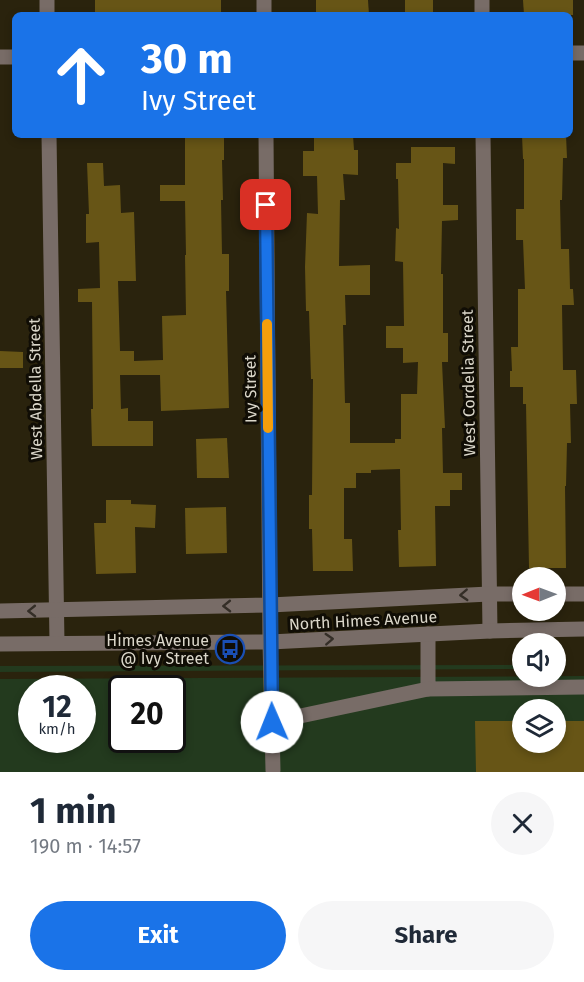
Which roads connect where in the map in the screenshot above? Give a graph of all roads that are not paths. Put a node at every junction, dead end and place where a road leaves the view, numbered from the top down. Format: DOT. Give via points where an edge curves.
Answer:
graph roads {
  1 [pos="49,138"];
  2 [pos="266,138"];
  3 [pos="483,138"];
  4 [pos="489,594"];
  5 [pos="512,594"];
  6 [pos="566,594"];
  7 [pos="584,594"];
  8 [pos="270,605"];
  9 [pos="57,610"];
  10 [pos="0,611"];
  11 [pos="584,629"];
  12 [pos="490,631"];
  13 [pos="428,634"];
  14 [pos="270,642"];
  15 [pos="57,643"];
  16 [pos="0,644"];
  17 [pos="584,687"];
  18 [pos="428,689"];
  19 [pos="272,722"];
  20 [pos="273,770"];
  1 -- 9 [label="street, West Abdella Street"];
  2 -- 8 [label="street, Ivy Street"];
  3 -- 4 [label="street, West Cordelia Street"];
  4 -- 5 [label="street, North Himes Avenue"];
  4 -- 8 [label="street, North Himes Avenue, one-way"];
  4 -- 12 [label="street, West Cordelia Street"];
  6 -- 7 [label="street"];
  8 -- 9 [label="street, North Himes Avenue, one-way"];
  8 -- 14 [label="street, Ivy Street"];
  9 -- 10 [label="street, North Himes Avenue, one-way"];
  9 -- 15 [label="street, West Abdella Street"];
  11 -- 12 [label="street, North Himes Avenue"];
  12 -- 13 [label="street, North Himes Avenue"];
  14 -- 13 [label="street, North Himes Avenue, one-way"];
  13 -- 18 [label="street"];
  14 -- 15 [label="street, North Himes Avenue"];
  14 -- 19 [label="street, Ivy Street"];
  15 -- 16 [label="street, North Himes Avenue"];
  17 -- 18 [label="street"];
  18 -- 19 [label="street"];
  19 -- 20 [label="street, Ivy Street"];
}
